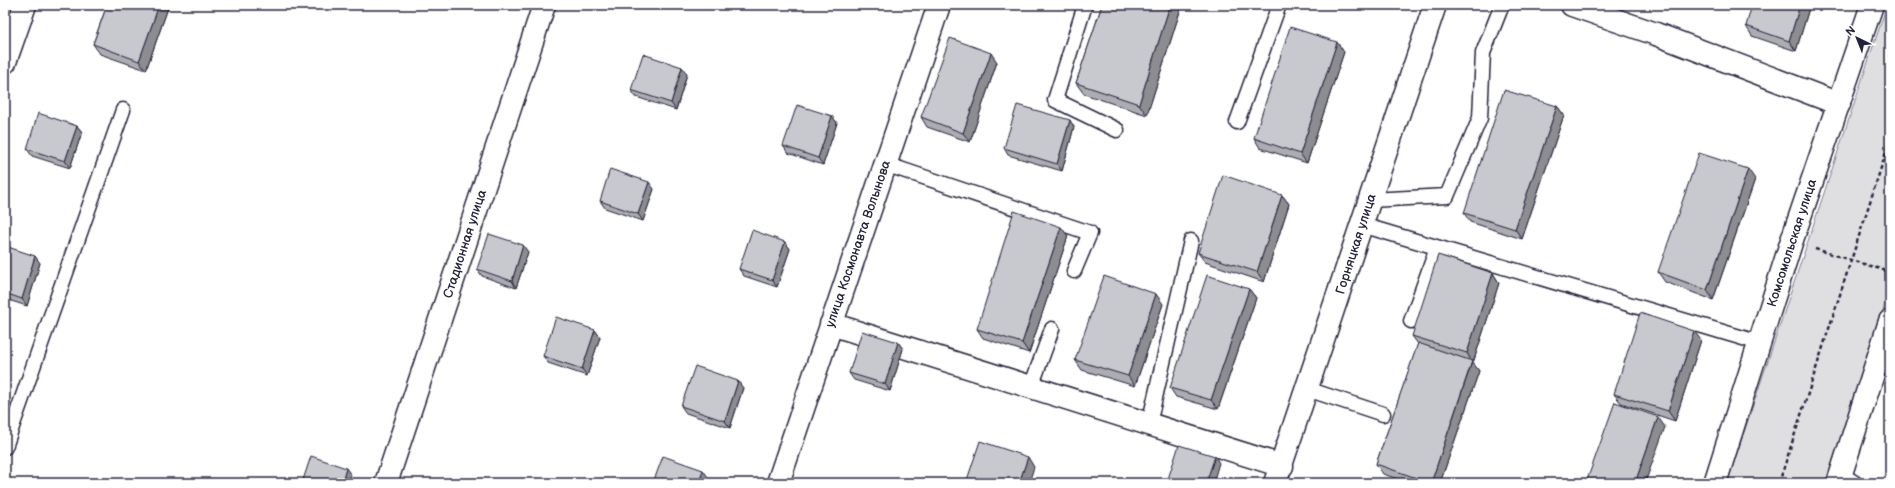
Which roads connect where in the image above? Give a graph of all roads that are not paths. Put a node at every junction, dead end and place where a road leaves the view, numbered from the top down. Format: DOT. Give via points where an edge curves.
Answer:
graph roads {
  1 [pos="25,5"];
  2 [pos="544,5"];
  3 [pos="939,5"];
  4 [pos="1085,5"];
  5 [pos="1279,5"];
  6 [pos="1435,5"];
  7 [pos="1502,5"];
  8 [pos="1572,5"];
  9 [pos="1872,5"];
  10 [pos="5,62"];
  11 [pos="1839,104"];
  12 [pos="123,110"];
  13 [pos="1237,122"];
  14 [pos="1117,130"];
  15 [pos="886,164"];
  16 [pos="1370,200"];
  17 [pos="1362,225"];
  18 [pos="1190,241"];
  19 [pos="1437,248"];
  20 [pos="1074,271"];
  21 [pos="1411,321"];
  22 [pos="1890,321"];
  23 [pos="831,324"];
  24 [pos="1052,329"];
  25 [pos="1760,343"];
  26 [pos="1031,387"];
  27 [pos="1307,389"];
  28 [pos="1383,414"];
  29 [pos="1149,424"];
  30 [pos="5,447"];
  31 [pos="1278,474"];
  32 [pos="1845,480"];
  33 [pos="386,483"];
  34 [pos="778,483"];
  35 [pos="1715,483"];
  1 -- 10 [label="street"];
  2 -- 33 [label="street, Стадионная улица"];
  3 -- 15 [label="street, улица Космонавта Волынова"];
  4 -- 14 [label="lane" via="1055,100"];
  5 -- 13 [label="lane"];
  6 -- 16 [label="street, Горняцкая улица"];
  7 -- 16 [label="lane" via="1482,53 1480,118 1447,196"];
  8 -- 11 [label="street" via="1656,34"];
  9 -- 11 [label="street, Комсомольская улица"];
  11 -- 25 [label="street, Комсомольская улица"];
  12 -- 30 [label="lane"];
  15 -- 20 [label="lane" via="1090,233"];
  15 -- 23 [label="street, улица Космонавта Волынова"];
  16 -- 17 [label="street, Горняцкая улица"];
  17 -- 19 [label="lane"];
  17 -- 27 [label="street, Горняцкая улица"];
  18 -- 29 [label="lane"];
  19 -- 21 [label="lane"];
  19 -- 25 [label="lane"];
  22 -- 32 [label="street"];
  23 -- 26 [label="street"];
  23 -- 34 [label="street, улица Космонавта Волынова"];
  24 -- 26 [label="lane"];
  25 -- 35 [label="street, Комсомольская улица"];
  26 -- 29 [label="street"];
  27 -- 28 [label="lane"];
  27 -- 31 [label="street, Горняцкая улица"];
  29 -- 31 [label="street"];
}
